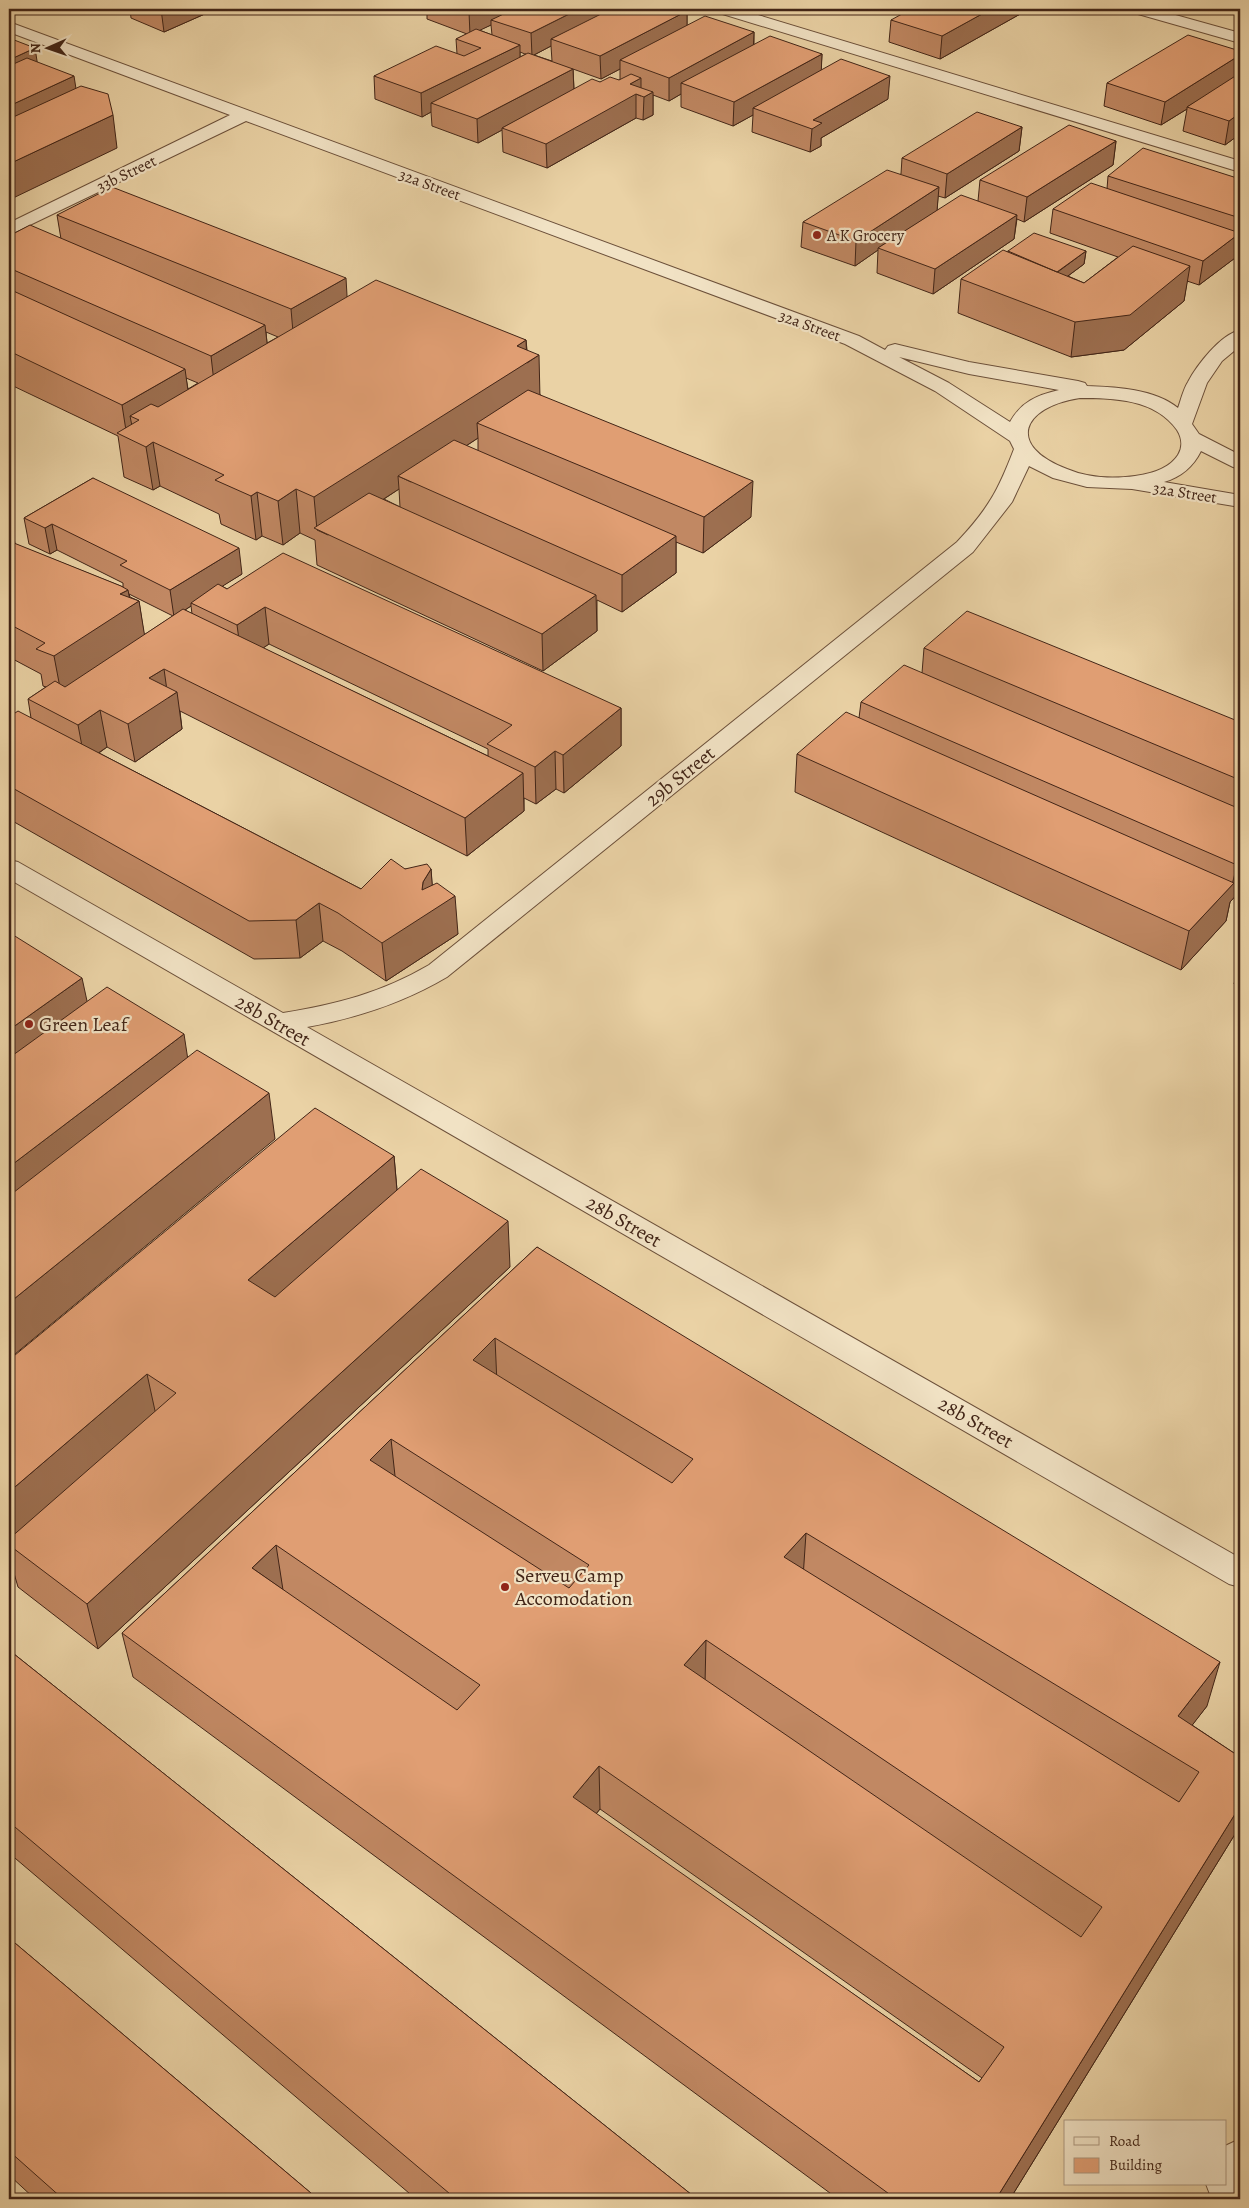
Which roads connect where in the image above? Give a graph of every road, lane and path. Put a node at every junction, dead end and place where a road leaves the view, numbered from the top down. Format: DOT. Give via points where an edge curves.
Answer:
graph roads {
  1 [pos="722,9"];
  2 [pos="1137,9"];
  3 [pos="9,27"];
  4 [pos="1240,38"];
  5 [pos="244,115"];
  6 [pos="1240,167"];
  7 [pos="9,230"];
  8 [pos="1240,336"];
  9 [pos="852,340"];
  10 [pos="1104,392"];
  11 [pos="1188,431"];
  12 [pos="1021,443"];
  13 [pos="1240,463"];
  14 [pos="1130,483"];
  15 [pos="1240,501"];
  16 [pos="9,868"];
  17 [pos="278,1023"];
  18 [pos="1240,1574"];
  19 [pos="1240,2158"];
  20 [pos="1226,2182"];
  21 [pos="1224,2186"];
  22 [pos="1215,2199"];
  1 -- 6 [label="street"];
  2 -- 4 [label="street"];
  3 -- 5 [label="street, 32a Street"];
  5 -- 7 [label="street, 33b Street"];
  5 -- 9 [label="street, 32a Street"];
  8 -- 11 [label="street" via="1215,357 1197,383"];
  9 -- 10 [label="street, 32a Street" via="969,368"];
  9 -- 12 [label="street, 32a Street" via="942,387"];
  10 -- 11 [label="street" via="1151,402 1170,411"];
  10 -- 12 [label="street, 29b Street" via="1065,394 1039,402 1018,424"];
  11 -- 13 [label="street"];
  11 -- 14 [label="street" via="1191,449 1185,461 1153,479"];
  12 -- 14 [label="street, 32a Street" via="1037,462 1056,472 1104,483"];
  12 -- 17 [label="street, 29b Street" via="1018,474 1006,498 965,547 438,971 414,986 375,1003"];
  14 -- 15 [label="street, 32a Street"];
  16 -- 17 [label="street, 28b Street"];
  17 -- 18 [label="street, 28b Street"];
  19 -- 20 [label="street"];
  21 -- 22 [label="street"];
}
